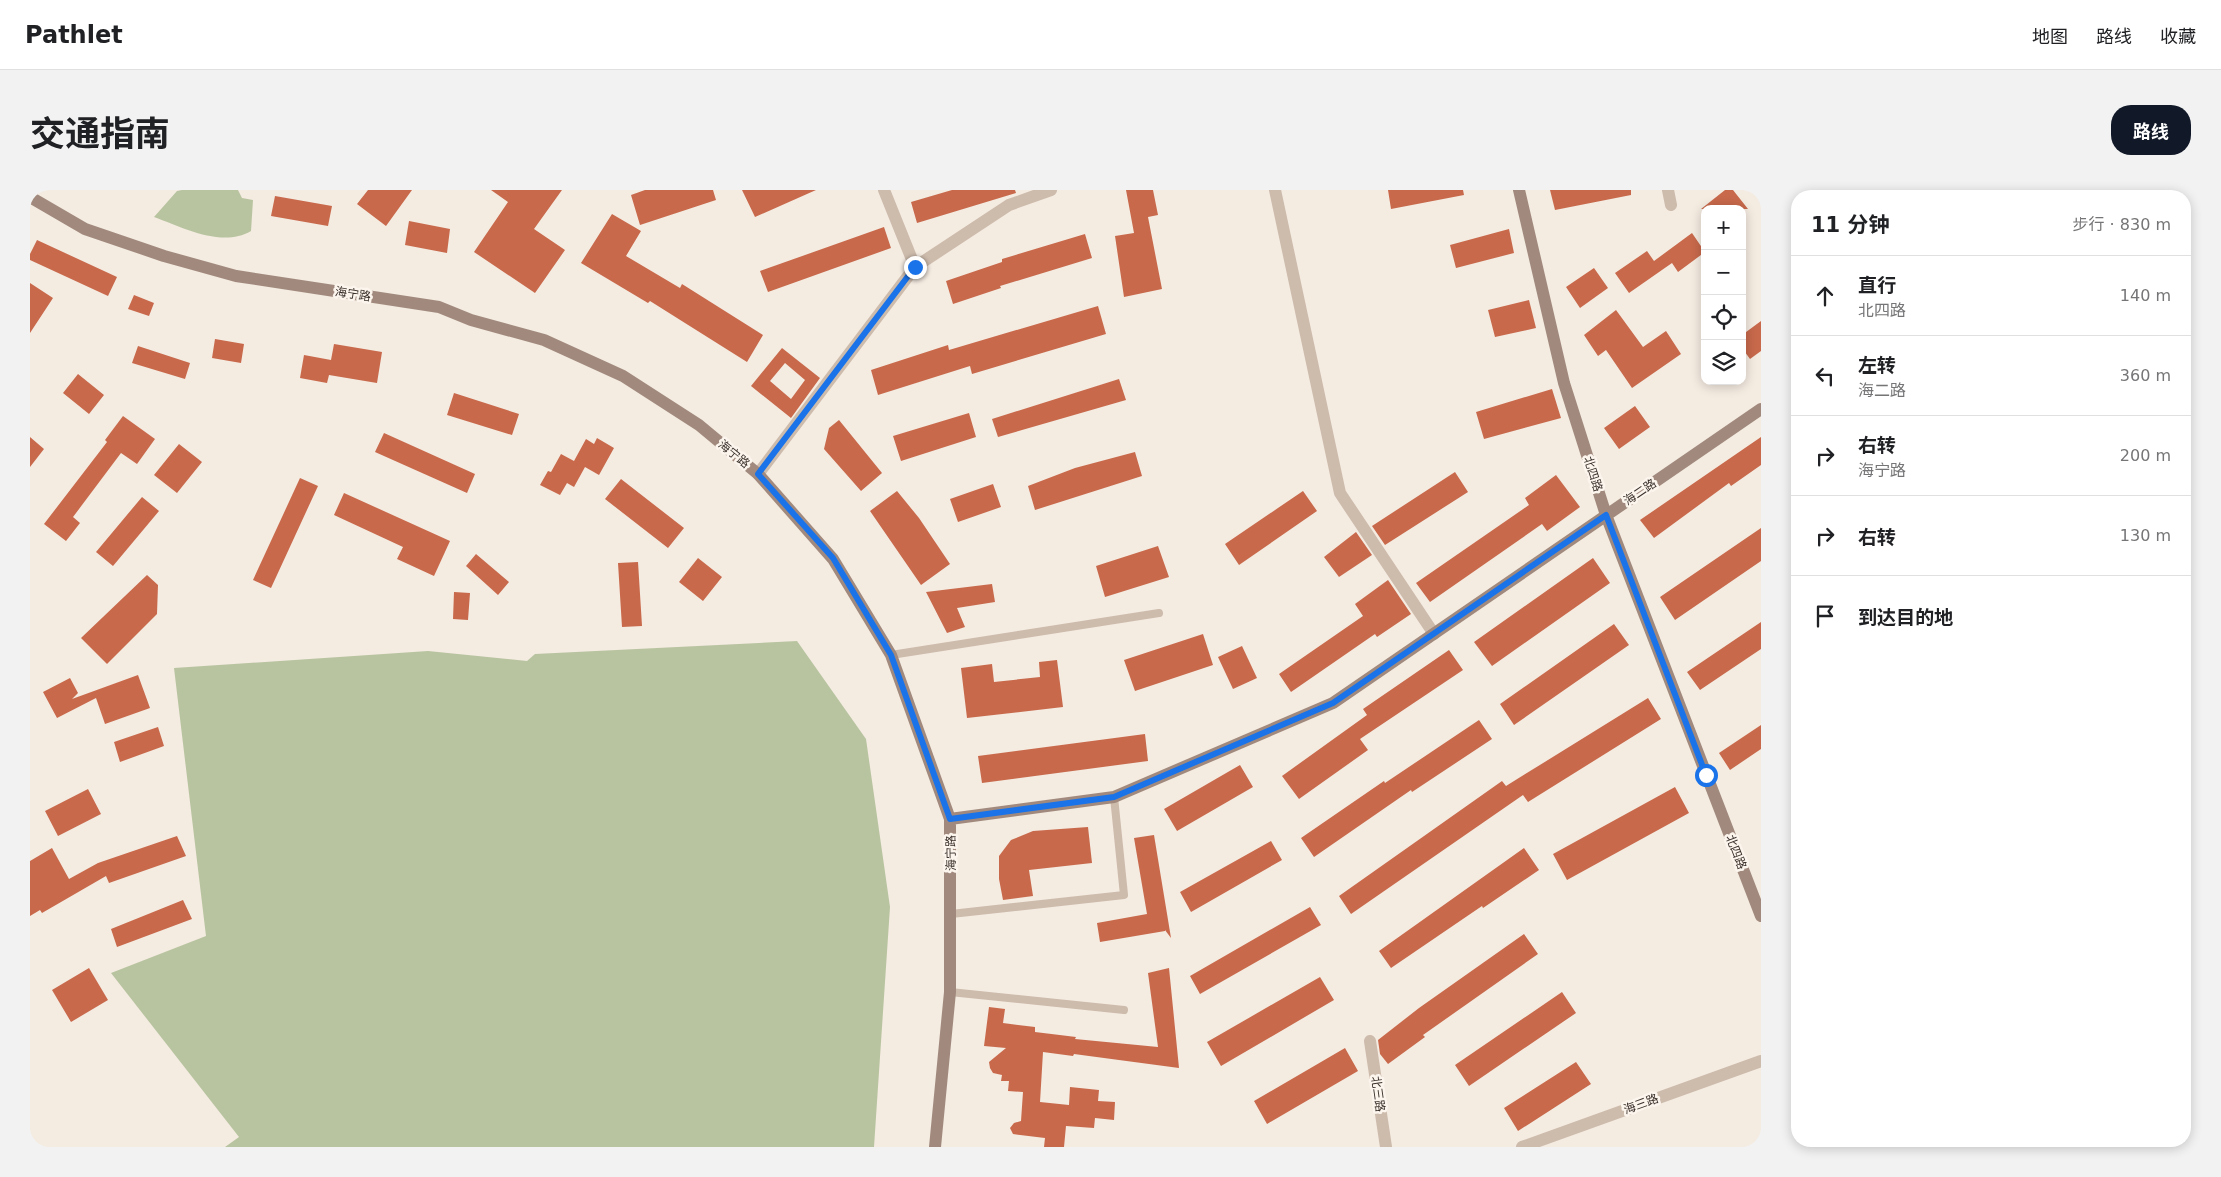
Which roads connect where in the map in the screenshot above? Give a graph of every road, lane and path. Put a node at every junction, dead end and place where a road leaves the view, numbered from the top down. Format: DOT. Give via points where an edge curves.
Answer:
graph roads {
  1 [pos="884,190"];
  2 [pos="1051,190"];
  3 [pos="1275,190"];
  4 [pos="1519,190"];
  5 [pos="1668,190"];
  6 [pos="30,197"];
  7 [pos="1671,206"];
  8 [pos="915,267"];
  9 [pos="1761,409"];
  10 [pos="758,474"];
  11 [pos="1606,515"];
  12 [pos="1159,612"];
  13 [pos="1434,634"];
  14 [pos="891,655"];
  15 [pos="1114,797"];
  16 [pos="950,819"];
  17 [pos="951,914"];
  18 [pos="1761,916"];
  19 [pos="950,992"];
  20 [pos="1124,1010"];
  21 [pos="1370,1041"];
  22 [pos="1761,1061"];
  23 [pos="935,1147"];
  24 [pos="1386,1147"];
  25 [pos="1522,1147"];
  1 -- 8 [label="street"];
  2 -- 8 [label="street" via="1010,205"];
  3 -- 13 [label="street" via="1340,493"];
  4 -- 11 [label="street, 北四路" via="1564,383"];
  5 -- 7 [label="street"];
  6 -- 10 [label="street, 海宁路" via="85,229 164,256 236,276 439,307 471,320 544,340 623,376 699,425"];
  8 -- 10 [label="street"];
  9 -- 11 [label="street, 海二路"];
  10 -- 14 [label="street, 海宁路" via="833,558"];
  11 -- 13 [label="street, 海二路"];
  11 -- 18 [label="street, 北四路"];
  12 -- 14 [label="lane"];
  13 -- 15 [label="street, 海二路" via="1333,703"];
  14 -- 16 [label="street, 海宁路"];
  15 -- 16 [label="street, 海二路"];
  15 -- 17 [label="lane" via="1124,895"];
  16 -- 17 [label="street, 海宁路"];
  17 -- 19 [label="street, 海宁路"];
  19 -- 20 [label="lane"];
  19 -- 23 [label="street, 海宁路"];
  21 -- 24 [label="street, 北三路"];
  22 -- 25 [label="street, 海三路"];
}
